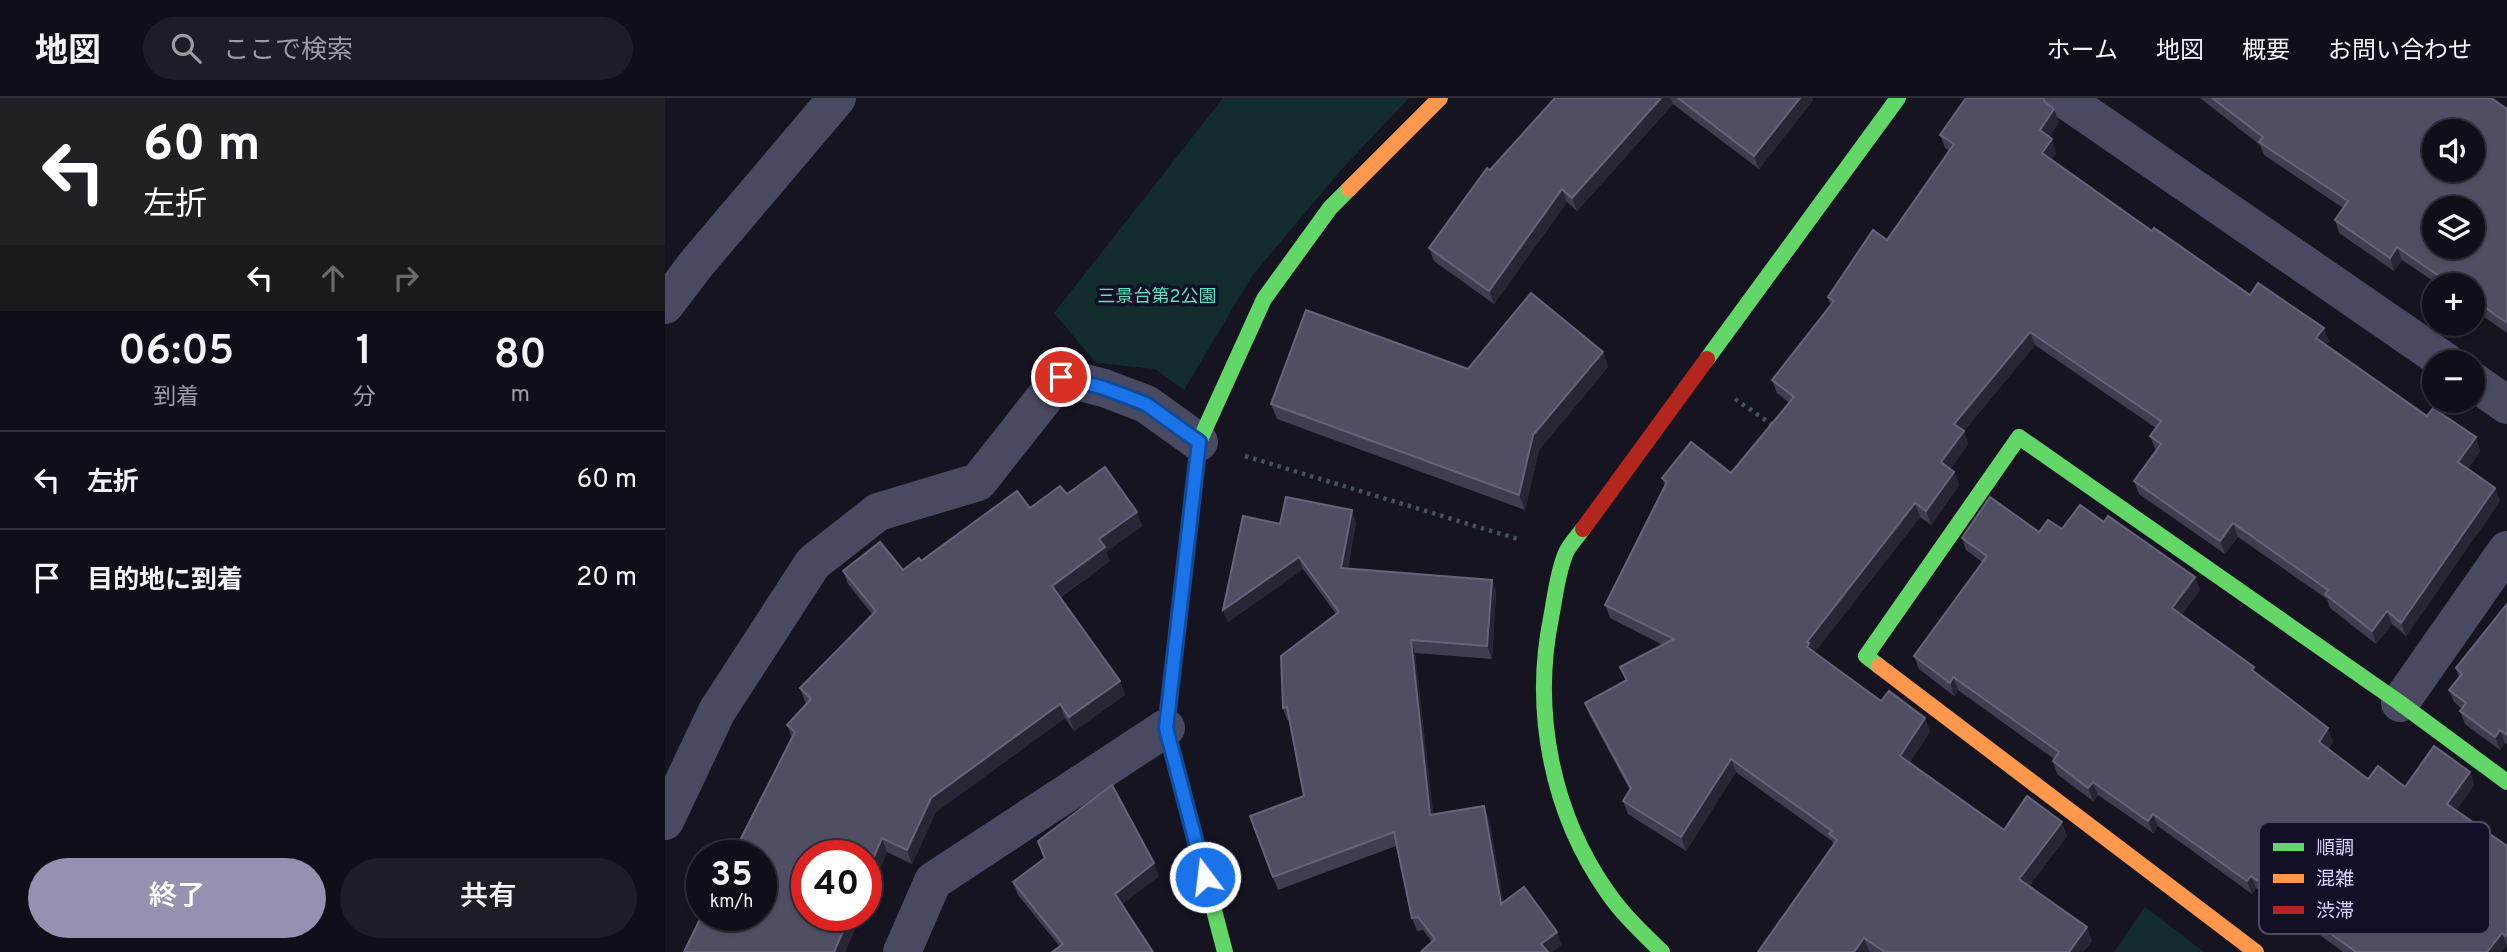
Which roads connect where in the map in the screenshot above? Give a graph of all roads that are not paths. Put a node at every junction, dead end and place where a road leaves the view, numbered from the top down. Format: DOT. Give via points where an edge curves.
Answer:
graph roads {
  1 [pos="837,98"];
  2 [pos="1440,98"];
  3 [pos="1898,98"];
  4 [pos="2063,98"];
  5 [pos="665,305"];
  6 [pos="2429,350"];
  7 [pos="2485,389"];
  8 [pos="2507,405"];
  9 [pos="1199,442"];
  10 [pos="2507,550"];
  11 [pos="2400,703"];
  12 [pos="1166,728"];
  13 [pos="2507,782"];
  14 [pos="665,821"];
  15 [pos="902,952"];
  16 [pos="1225,952"];
  17 [pos="1662,952"];
  18 [pos="2256,952"];
  1 -- 5 [label="street"];
  2 -- 9 [label="street" via="1330,208 1264,299"];
  3 -- 17 [label="street" via="1565,554 1545,648 1542,707 1549,762 1565,809 1608,893"];
  4 -- 6 [label="street"];
  7 -- 8 [label="street"];
  9 -- 12 [label="street"];
  9 -- 14 [label="street" via="1146,404 1061,377 978,482 878,512 813,563 717,711"];
  10 -- 11 [label="street"];
  11 -- 13 [label="street"];
  11 -- 18 [label="street" via="2019,437 1866,656"];
  12 -- 15 [label="street" via="933,881"];
  12 -- 16 [label="street"];
}
